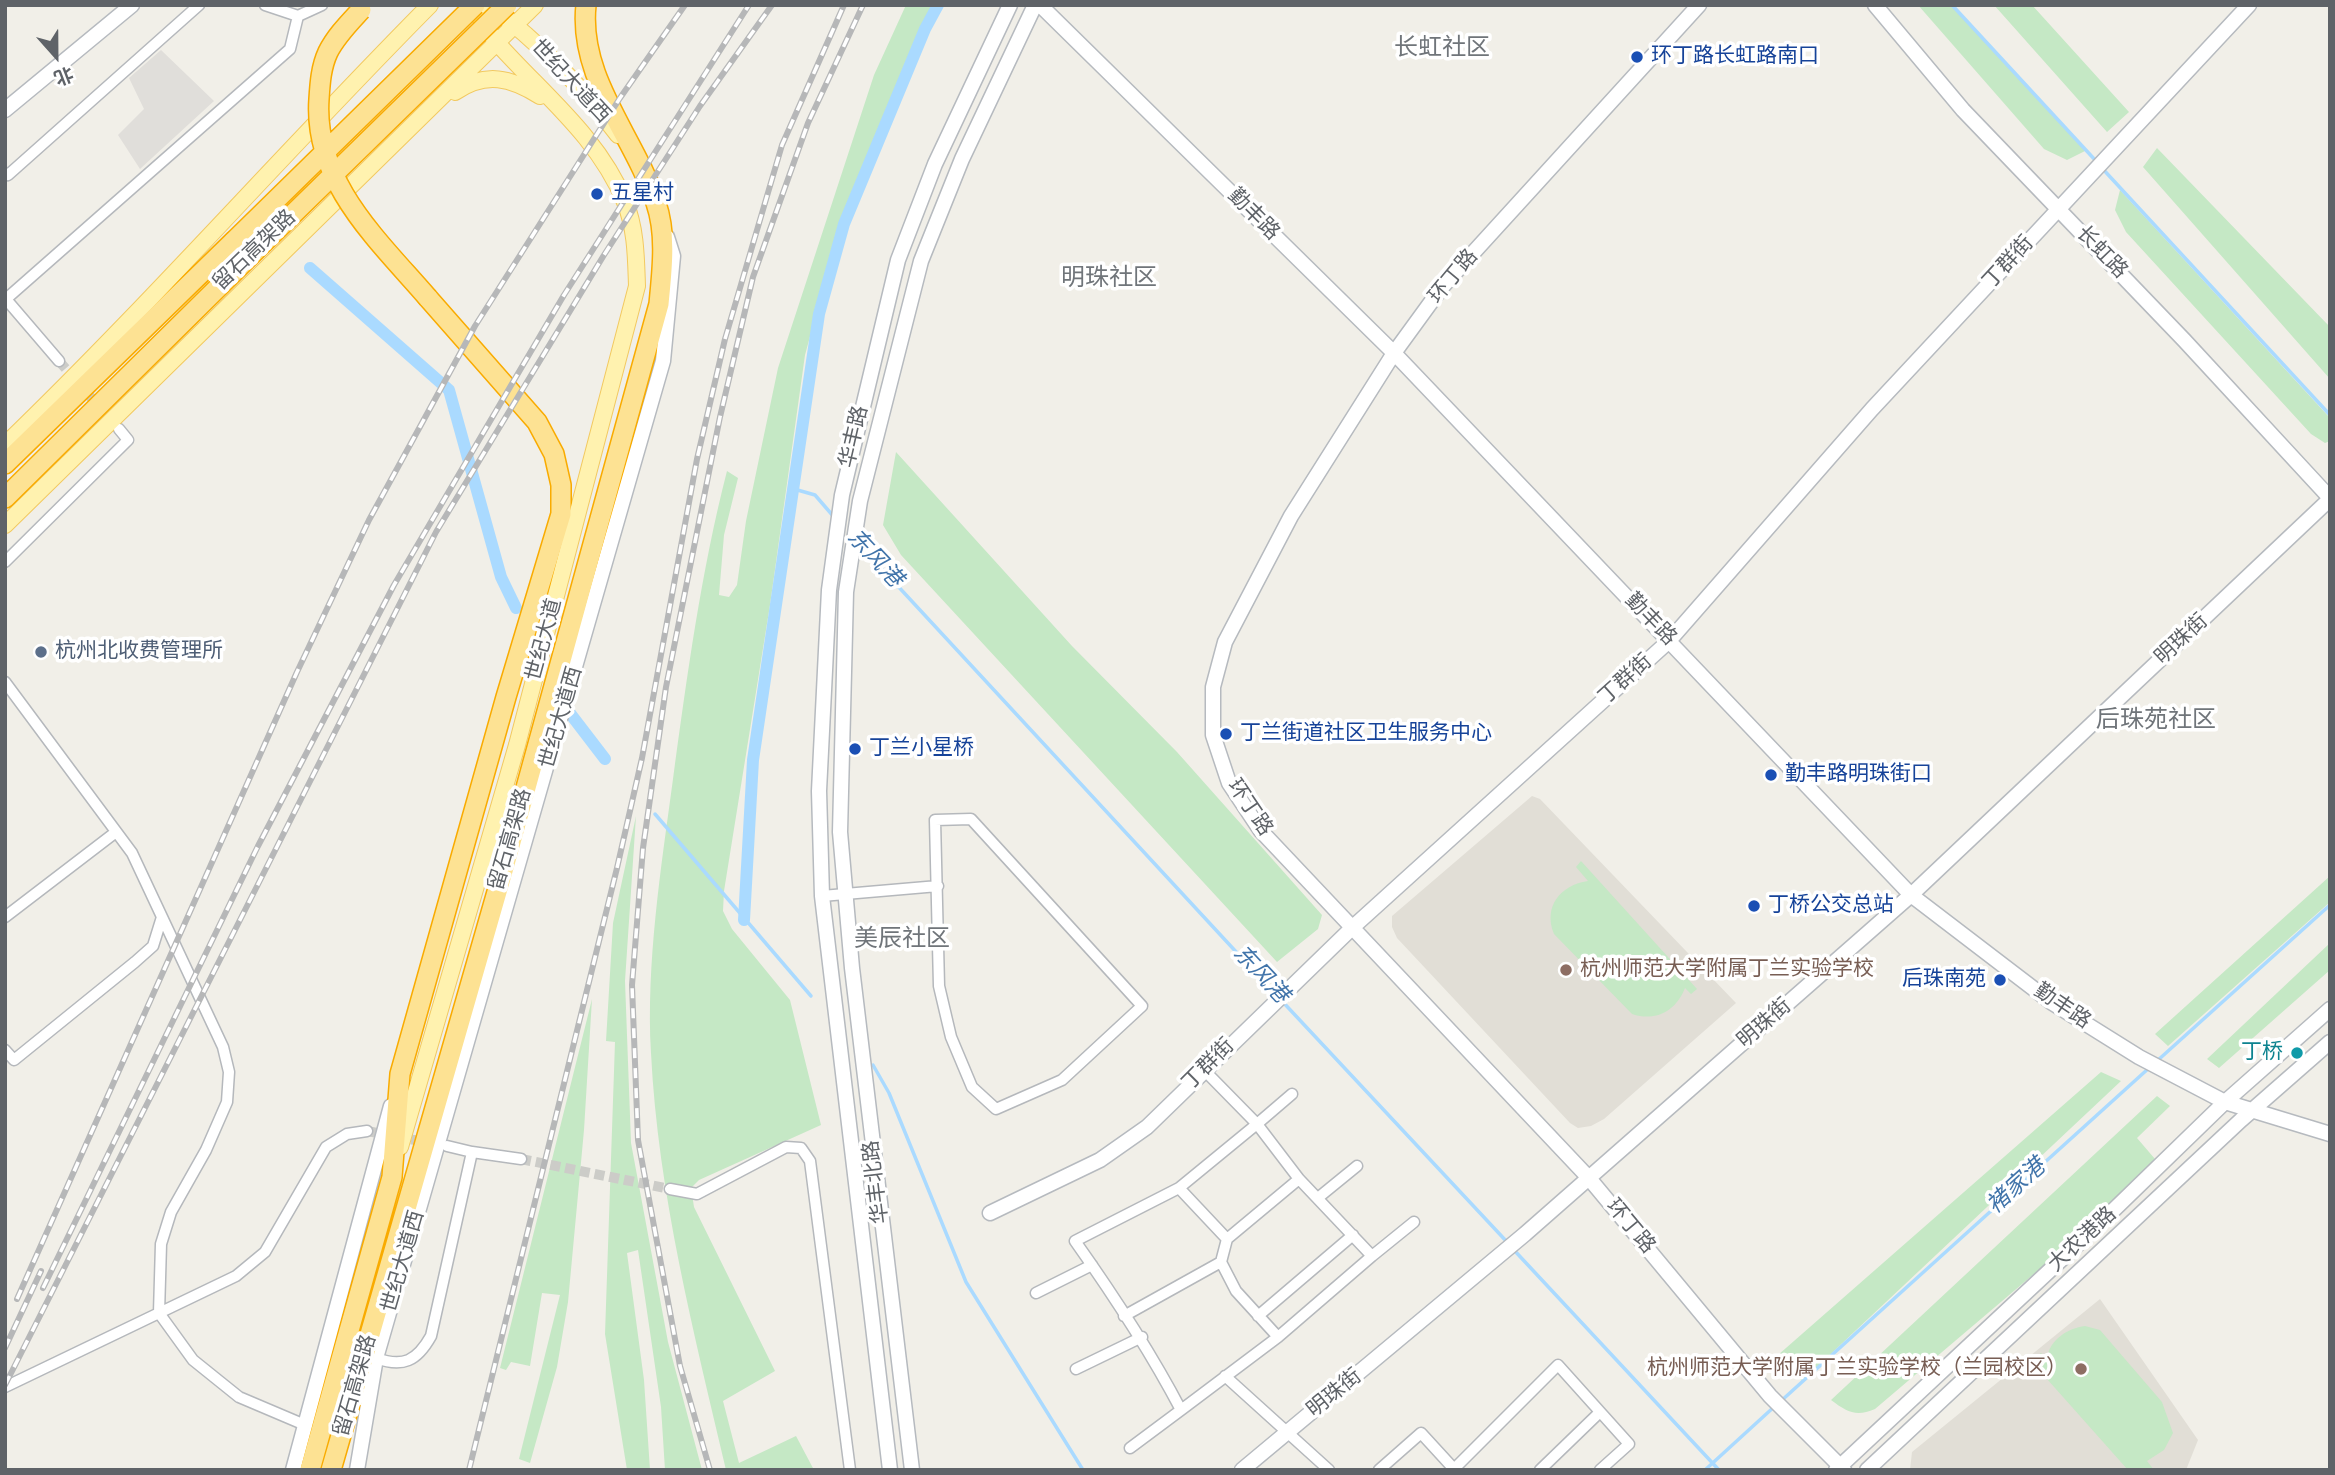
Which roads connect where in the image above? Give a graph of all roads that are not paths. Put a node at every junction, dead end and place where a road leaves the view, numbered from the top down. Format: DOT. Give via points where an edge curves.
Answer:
graph roads {
  1 [pos="132,5"];
  2 [pos="199,5"];
  3 [pos="265,5"];
  4 [pos="322,5"];
  5 [pos="366,5"];
  6 [pos="430,5"];
  7 [pos="473,5"];
  8 [pos="489,5"];
  9 [pos="507,5"];
  10 [pos="535,5"];
  11 [pos="586,5"];
  12 [pos="1010,5"];
  13 [pos="1038,5"];
  14 [pos="1699,5"];
  15 [pos="1875,5"];
  16 [pos="2249,5"];
  17 [pos="298,16"];
  18 [pos="516,25"];
  19 [pos="497,43"];
  20 [pos="5,110"];
  21 [pos="427,111"];
  22 [pos="566,113"];
  23 [pos="643,168"];
  24 [pos="5,173"];
  25 [pos="657,206"];
  26 [pos="2060,209"];
  27 [pos="5,298"];
  28 [pos="1394,354"];
  29 [pos="59,361"];
  30 [pos="119,429"];
  31 [pos="5,445"];
  32 [pos="5,464"];
  33 [pos="5,498"];
  34 [pos="2330,498"];
  35 [pos="5,525"];
  36 [pos="5,562"];
  37 [pos="1669,640"];
  38 [pos="5,682"];
  39 [pos="10,697"];
  40 [pos="116,832"];
  41 [pos="937,886"];
  42 [pos="845,894"];
  43 [pos="822,895"];
  44 [pos="1910,895"];
  45 [pos="5,917"];
  46 [pos="162,917"];
  47 [pos="1353,927"];
  48 [pos="452,966"];
  49 [pos="2330,1009"];
  50 [pos="416,1019"];
  51 [pos="2330,1042"];
  52 [pos="5,1050"];
  53 [pos="1205,1070"];
  54 [pos="400,1074"];
  55 [pos="1292,1094"];
  56 [pos="2225,1102"];
  57 [pos="2251,1112"];
  58 [pos="1257,1124"];
  59 [pos="367,1131"];
  60 [pos="2330,1134"];
  61 [pos="447,1146"];
  62 [pos="472,1152"];
  63 [pos="521,1159"];
  64 [pos="1357,1166"];
  65 [pos="392,1177"];
  66 [pos="1588,1177"];
  67 [pos="1299,1179"];
  68 [pos="1179,1188"];
  69 [pos="670,1189"];
  70 [pos="1318,1197"];
  71 [pos="989,1213"];
  72 [pos="1414,1222"];
  73 [pos="1353,1235"];
  74 [pos="1227,1239"];
  75 [pos="1372,1256"];
  76 [pos="1221,1262"];
  77 [pos="1092,1265"];
  78 [pos="1036,1293"];
  79 [pos="159,1313"];
  80 [pos="1124,1316"];
  81 [pos="1258,1316"];
  82 [pos="1142,1337"];
  83 [pos="1278,1337"];
  84 [pos="376,1358"];
  85 [pos="1076,1369"];
  86 [pos="1225,1376"];
  87 [pos="5,1387"];
  88 [pos="1181,1410"];
  89 [pos="1600,1412"];
  90 [pos="305,1425"];
  91 [pos="1287,1433"];
  92 [pos="1130,1448"];
  93 [pos="1839,1469"];
  94 [pos="293,1470"];
  95 [pos="310,1470"];
  96 [pos="331,1470"];
  97 [pos="342,1470"];
  98 [pos="357,1470"];
  99 [pos="850,1470"];
  100 [pos="890,1470"];
  101 [pos="912,1470"];
  102 [pos="1242,1470"];
  103 [pos="1329,1470"];
  104 [pos="1380,1470"];
  105 [pos="1453,1470"];
  106 [pos="1539,1470"];
  107 [pos="1600,1470"];
  108 [pos="1867,1470"];
  1 -- 20 [label="main road"];
  2 -- 24 [label="street"];
  3 -- 17 [label="street"];
  4 -- 17 [label="street"];
  5 -- 50 [label="highway, 留石高架路, bridge" via="341,33 322,69 318,110 328,161 349,205 369,230 537,422 554,454 561,485 561,514"];
  6 -- 31 [label="main road"];
  7 -- 19 [label="main road, 世纪大道西"];
  7 -- 32 [label="highway, 留石高架路, bridge"];
  8 -- 18 [label="main road, 世纪大道西"];
  9 -- 33 [label="highway, 留石高架路, bridge"];
  10 -- 18 [label="main road"];
  11 -- 23 [label="highway, 留石高架路" via="584,26 590,58"];
  12 -- 43 [label="main road, 华丰路" via="935,164 898,260 842,495 829,590 821,711"];
  13 -- 28 [label="main road, 勤丰路"];
  13 -- 42 [label="main road, 华丰路" via="962,159 920,261 860,501 846,592 839,832"];
  14 -- 28 [label="main road, 环丁路" via="1442,287"];
  15 -- 26 [label="main road, 长虹路" via="1963,110"];
  16 -- 26 [label="main road, 丁群街"];
  17 -- 27 [label="street" via="289,49"];
  18 -- 19 [label="main road"];
  18 -- 23 [label="main road, 世纪大道西" via="589,97"];
  19 -- 21 [label="main road"];
  19 -- 22 [label="main road, 世纪大道西"];
  21 -- 22 [label="main road" via="464,86 484,78 504,78 519,82"];
  21 -- 35 [label="main road"];
  22 -- 48 [label="main road, 世纪大道" via="602,156 626,203 636,246 636,286 517,745"];
  23 -- 25 [label="highway, 留石高架路"];
  25 -- 84 [label="main road, 世纪大道西" via="673,256 663,361"];
  25 -- 96 [label="highway, 留石高架路" via="662,273 649,346"];
  26 -- 34 [label="main road, 长虹路"];
  26 -- 37 [label="main road, 丁群街" via="1872,409"];
  27 -- 29 [label="street"];
  28 -- 37 [label="main road, 勤丰路"];
  28 -- 47 [label="main road, 环丁路" via="1291,516 1225,642 1213,687 1213,735 1229,783 1261,831"];
  30 -- 36 [label="street" via="128,440"];
  34 -- 44 [label="main road, 明珠街"];
  37 -- 44 [label="main road, 勤丰路"];
  37 -- 47 [label="main road, 丁群街"];
  38 -- 39 [label="street"];
  39 -- 40 [label="street"];
  40 -- 45 [label="street"];
  40 -- 46 [label="street" via="132,853"];
  41 -- 41 [label="street" via="939,986 951,1037 972,1087 996,1109 1062,1080 1142,1006 971,819 935,820"];
  41 -- 42 [label="street"];
  42 -- 43 [label="street"];
  42 -- 101 [label="main road, 华丰北路"];
  43 -- 100 [label="main road, 华丰北路"];
  44 -- 56 [label="main road, 勤丰路" via="2051,1002 2138,1057"];
  44 -- 66 [label="main road, 明珠街"];
  46 -- 52 [label="street" via="153,946 135,962 13,1060"];
  46 -- 79 [label="street" via="223,1047 229,1072 227,1102 171,1212 161,1244"];
  47 -- 53 [label="main road, 丁群街"];
  47 -- 66 [label="main road, 环丁路"];
  48 -- 50 [label="main road"];
  48 -- 65 [label="main road, 世纪大道"];
  49 -- 56 [label="main road, 大农港路"];
  50 -- 54 [label="highway, 留石高架路"];
  51 -- 57 [label="main road, 大农港路"];
  53 -- 58 [label="street"];
  53 -- 71 [label="main road, 丁群街" via="1147,1127 1100,1160"];
  54 -- 65 [label="highway, 留石高架路"];
  54 -- 90 [label="main road"];
  55 -- 58 [label="street"];
  56 -- 57 [label="main road, 勤丰路"];
  56 -- 93 [label="main road, 大农港路"];
  57 -- 60 [label="main road, 勤丰路"];
  57 -- 108 [label="main road, 大农港路"];
  58 -- 67 [label="street"];
  58 -- 68 [label="street"];
  59 -- 79 [label="street" via="347,1134 326,1147 265,1252 236,1276"];
  61 -- 62 [label="street"];
  62 -- 63 [label="street"];
  62 -- 84 [label="street" via="431,1336 422,1352 408,1361 392,1364"];
  64 -- 70 [label="street"];
  65 -- 95 [label="highway, 留石高架路"];
  66 -- 91 [label="main road, 明珠街"];
  66 -- 93 [label="main road, 环丁路" via="1770,1396"];
  67 -- 70 [label="street"];
  67 -- 74 [label="street"];
  68 -- 74 [label="street"];
  68 -- 77 [label="street" via="1075,1241"];
  69 -- 99 [label="street" via="697,1194 786,1147 801,1148 810,1161"];
  70 -- 73 [label="street"];
  72 -- 75 [label="street"];
  73 -- 75 [label="street"];
  73 -- 81 [label="street"];
  74 -- 76 [label="street"];
  75 -- 83 [label="street"];
  76 -- 80 [label="street"];
  76 -- 81 [label="street" via="1236,1291"];
  77 -- 78 [label="street"];
  77 -- 80 [label="street"];
  79 -- 87 [label="street"];
  79 -- 90 [label="street" via="193,1360 239,1397"];
  80 -- 82 [label="street"];
  81 -- 83 [label="street"];
  82 -- 85 [label="street"];
  82 -- 88 [label="street"];
  83 -- 86 [label="street"];
  84 -- 97 [label="highway"];
  84 -- 98 [label="main road, 世纪大道西"];
  86 -- 88 [label="street"];
  86 -- 91 [label="street"];
  88 -- 92 [label="street"];
  89 -- 105 [label="street" via="1558,1365"];
  89 -- 106 [label="street"];
  89 -- 107 [label="street" via="1629,1444"];
  90 -- 94 [label="main road"];
  91 -- 102 [label="main road, 明珠街"];
  91 -- 103 [label="street"];
  104 -- 105 [label="street" via="1420,1433"];
}
